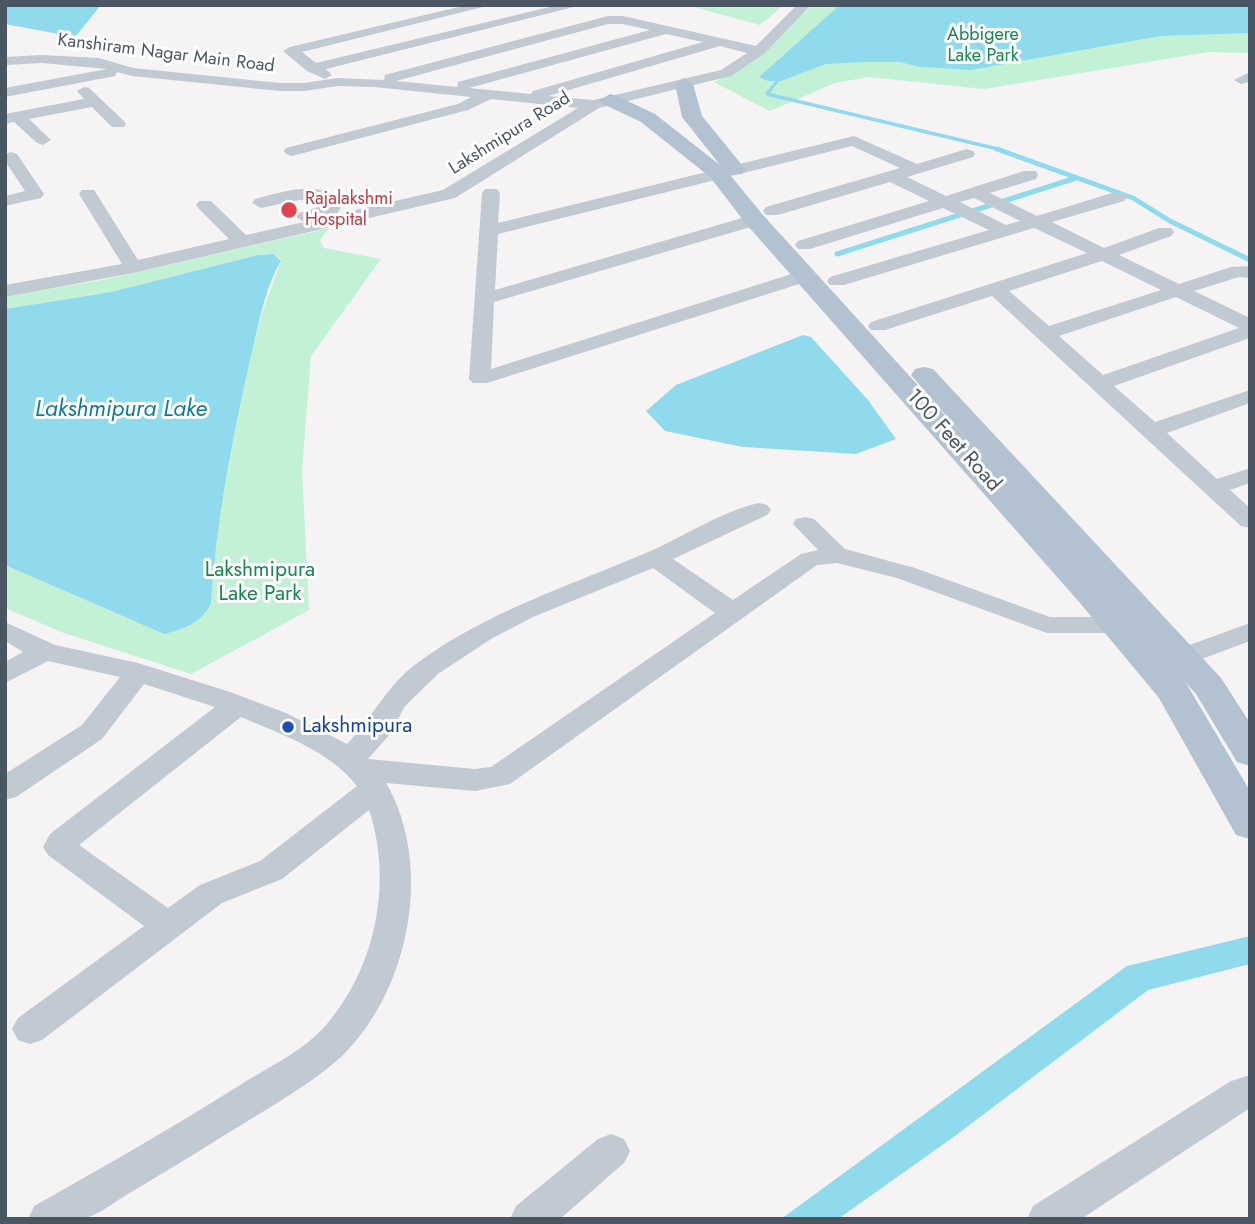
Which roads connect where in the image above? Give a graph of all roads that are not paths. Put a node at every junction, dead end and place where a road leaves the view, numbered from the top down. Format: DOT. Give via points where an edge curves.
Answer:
graph roads {
  1 [pos="409,5"];
  2 [pos="485,5"];
  3 [pos="576,5"];
  4 [pos="805,5"];
  5 [pos="443,15"];
  6 [pos="664,30"];
  7 [pos="718,43"];
  8 [pos="759,51"];
  9 [pos="5,56"];
  10 [pos="27,60"];
  11 [pos="5,61"];
  12 [pos="312,68"];
  13 [pos="125,70"];
  14 [pos="73,80"];
  15 [pos="337,82"];
  16 [pos="374,83"];
  17 [pos="684,84"];
  18 [pos="448,90"];
  19 [pos="5,93"];
  20 [pos="489,94"];
  21 [pos="526,98"];
  22 [pos="95,102"];
  23 [pos="602,103"];
  24 [pos="12,118"];
  25 [pos="118,124"];
  26 [pos="43,140"];
  27 [pos="292,151"];
  28 [pos="967,154"];
  29 [pos="11,157"];
  30 [pos="915,169"];
  31 [pos="725,171"];
  32 [pos="1030,174"];
  33 [pos="892,176"];
  34 [pos="975,192"];
  35 [pos="491,193"];
  36 [pos="88,194"];
  37 [pos="1118,197"];
  38 [pos="5,201"];
  39 [pos="944,201"];
  40 [pos="261,203"];
  41 [pos="205,205"];
  42 [pos="764,215"];
  43 [pos="1036,221"];
  44 [pos="299,229"];
  45 [pos="489,231"];
  46 [pos="1005,231"];
  47 [pos="1165,232"];
  48 [pos="242,242"];
  49 [pos="804,245"];
  50 [pos="1104,254"];
  51 [pos="133,267"];
  52 [pos="1250,272"];
  53 [pos="805,276"];
  54 [pos="837,281"];
  55 [pos="996,289"];
  56 [pos="5,291"];
  57 [pos="1176,291"];
  58 [pos="485,299"];
  59 [pos="878,326"];
  60 [pos="1250,328"];
  61 [pos="1045,334"];
  62 [pos="1099,384"];
  63 [pos="1250,396"];
  64 [pos="1151,432"];
  65 [pos="1250,475"];
  66 [pos="1213,488"];
  67 [pos="759,510"];
  68 [pos="1250,521"];
  69 [pos="805,524"];
  70 [pos="837,555"];
  71 [pos="655,558"];
  72 [pos="732,612"];
  73 [pos="1117,625"];
  74 [pos="5,630"];
  75 [pos="1250,631"];
  76 [pos="45,651"];
  77 [pos="1183,657"];
  78 [pos="138,672"];
  79 [pos="5,674"];
  80 [pos="237,705"];
  81 [pos="1250,753"];
  82 [pos="362,773"];
  83 [pos="5,789"];
  84 [pos="1250,825"];
  85 [pos="168,926"];
  86 [pos="30,1029"];
  87 [pos="1250,1091"];
  88 [pos="611,1151"];
  89 [pos="48,1219"];
  90 [pos="530,1219"];
  91 [pos="1047,1219"];
  1 -- 5 [label="street"];
  2 -- 5 [label="street"];
  3 -- 12 [label="street"];
  4 -- 8 [label="street, Lakshmipura Road"];
  5 -- 12 [label="street" via="290,51"];
  6 -- 7 [label="street"];
  6 -- 16 [label="street" via="608,20"];
  6 -- 18 [label="street"];
  7 -- 8 [label="street"];
  7 -- 21 [label="street"];
  8 -- 17 [label="street, Lakshmipura Road" via="726,73"];
  9 -- 10 [label="street, Kanshiram Nagar Main Road"];
  10 -- 11 [label="street, Kanshiram Nagar Main Road"];
  10 -- 13 [label="street, Kanshiram Nagar Main Road" via="105,63"];
  12 -- 15 [label="street"];
  13 -- 14 [label="street"];
  13 -- 15 [label="street, Kanshiram Nagar Main Road" via="280,87"];
  14 -- 19 [label="street"];
  14 -- 22 [label="street"];
  15 -- 16 [label="street, Kanshiram Nagar Main Road"];
  16 -- 18 [label="street, Kanshiram Nagar Main Road"];
  17 -- 23 [label="street, Lakshmipura Road"];
  17 -- 31 [label="main road, 100 Feet Road" via="692,117"];
  18 -- 20 [label="street, Kanshiram Nagar Main Road"];
  20 -- 21 [label="street, Kanshiram Nagar Main Road"];
  20 -- 27 [label="street" via="463,107"];
  21 -- 23 [label="street, Kanshiram Nagar Main Road"];
  22 -- 24 [label="street"];
  22 -- 25 [label="street"];
  23 -- 31 [label="main road, 100 Feet Road" via="648,118"];
  23 -- 44 [label="street, Lakshmipura Road" via="521,158 449,194"];
  24 -- 26 [label="street"];
  28 -- 30 [label="street"];
  29 -- 38 [label="street" via="35,194"];
  30 -- 31 [label="street" via="854,141"];
  30 -- 33 [label="street"];
  31 -- 42 [label="main road, 100 Feet Road"];
  31 -- 45 [label="street"];
  32 -- 34 [label="street"];
  33 -- 39 [label="street"];
  33 -- 42 [label="street"];
  34 -- 39 [label="street"];
  34 -- 43 [label="street"];
  35 -- 45 [label="street"];
  36 -- 51 [label="street"];
  37 -- 43 [label="street"];
  39 -- 46 [label="street"];
  39 -- 49 [label="street"];
  40 -- 44 [label="street" via="314,194 334,203 331,209 295,219"];
  41 -- 48 [label="street"];
  42 -- 49 [label="main road, 100 Feet Road"];
  42 -- 53 [label="main road, 100 Feet Road"];
  42 -- 58 [label="street"];
  43 -- 46 [label="street"];
  43 -- 50 [label="street"];
  44 -- 48 [label="street, Lakshmipura Road"];
  45 -- 58 [label="street"];
  46 -- 54 [label="street"];
  47 -- 50 [label="street"];
  48 -- 51 [label="street, Lakshmipura Road"];
  49 -- 54 [label="main road, 100 Feet Road"];
  50 -- 55 [label="street"];
  50 -- 57 [label="street"];
  51 -- 56 [label="street, Lakshmipura Road"];
  52 -- 57 [label="street" via="1238,271"];
  53 -- 58 [label="street" via="480,379"];
  53 -- 73 [label="main road, 100 Feet Road"];
  54 -- 59 [label="main road, 100 Feet Road"];
  55 -- 59 [label="street"];
  55 -- 61 [label="street"];
  57 -- 60 [label="street"];
  57 -- 61 [label="street"];
  59 -- 77 [label="main road, 100 Feet Road"];
  60 -- 62 [label="street"];
  61 -- 62 [label="street"];
  62 -- 64 [label="street"];
  63 -- 64 [label="street"];
  64 -- 66 [label="street"];
  65 -- 66 [label="street"];
  66 -- 68 [label="street"];
  67 -- 71 [label="street"];
  69 -- 70 [label="street"];
  70 -- 72 [label="street" via="810,559"];
  70 -- 73 [label="street" via="906,573 1047,625"];
  71 -- 72 [label="street"];
  71 -- 82 [label="street" via="524,611 428,668 393,701"];
  72 -- 82 [label="street" via="499,776 475,780"];
  73 -- 84 [label="main road, 100 Feet Road" via="1173,691"];
  74 -- 76 [label="street"];
  75 -- 77 [label="street"];
  76 -- 78 [label="street"];
  76 -- 79 [label="street"];
  77 -- 81 [label="main road, 100 Feet Road" via="1209,686"];
  78 -- 80 [label="street"];
  78 -- 83 [label="street" via="92,732"];
  80 -- 82 [label="street" via="288,727"];
  80 -- 85 [label="street" via="59,847"];
  82 -- 85 [label="street" via="271,870 218,891"];
  82 -- 89 [label="street" via="392,832 397,879 385,954 338,1037 303,1065 170,1151"];
  85 -- 86 [label="street"];
  87 -- 91 [label="street"];
  88 -- 90 [label="street"];
}
